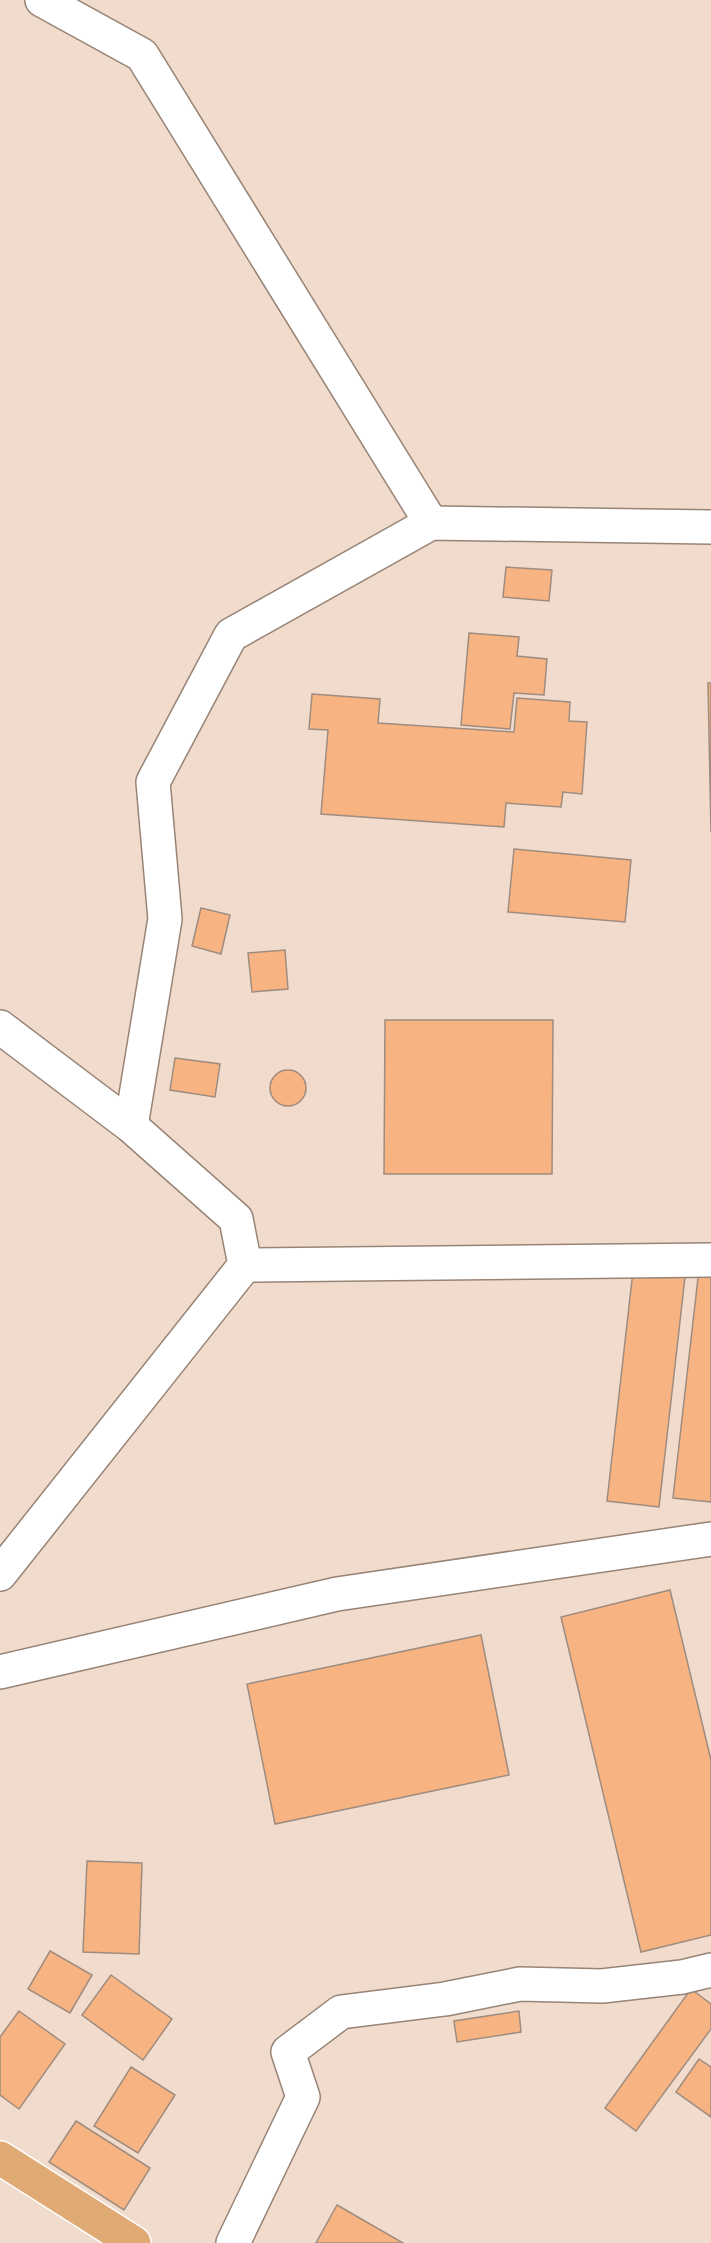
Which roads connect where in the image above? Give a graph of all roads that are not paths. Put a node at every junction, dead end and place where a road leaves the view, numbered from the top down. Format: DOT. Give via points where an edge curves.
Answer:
graph roads {
  1 [pos="42,0"];
  2 [pos="431,523"];
  3 [pos="711,527"];
  4 [pos="0,1027"];
  5 [pos="131,1126"];
  6 [pos="711,1260"];
  7 [pos="245,1265"];
  8 [pos="711,1539"];
  9 [pos="0,1574"];
  10 [pos="0,1672"];
  11 [pos="711,1970"];
  12 [pos="0,2158"];
  13 [pos="134,2243"];
  14 [pos="233,2243"];
  1 -- 2 [label="street" via="142,55"];
  2 -- 3 [label="street"];
  2 -- 5 [label="street" via="231,635 153,782 165,919"];
  4 -- 5 [label="street"];
  5 -- 7 [label="street" via="236,1219"];
  6 -- 7 [label="street"];
  7 -- 9 [label="street"];
  8 -- 10 [label="street" via="337,1594"];
  11 -- 14 [label="street" via="602,1986 520,1984 445,1999 341,2012 288,2052 303,2097"];
  12 -- 13 [label="main road"];
}
